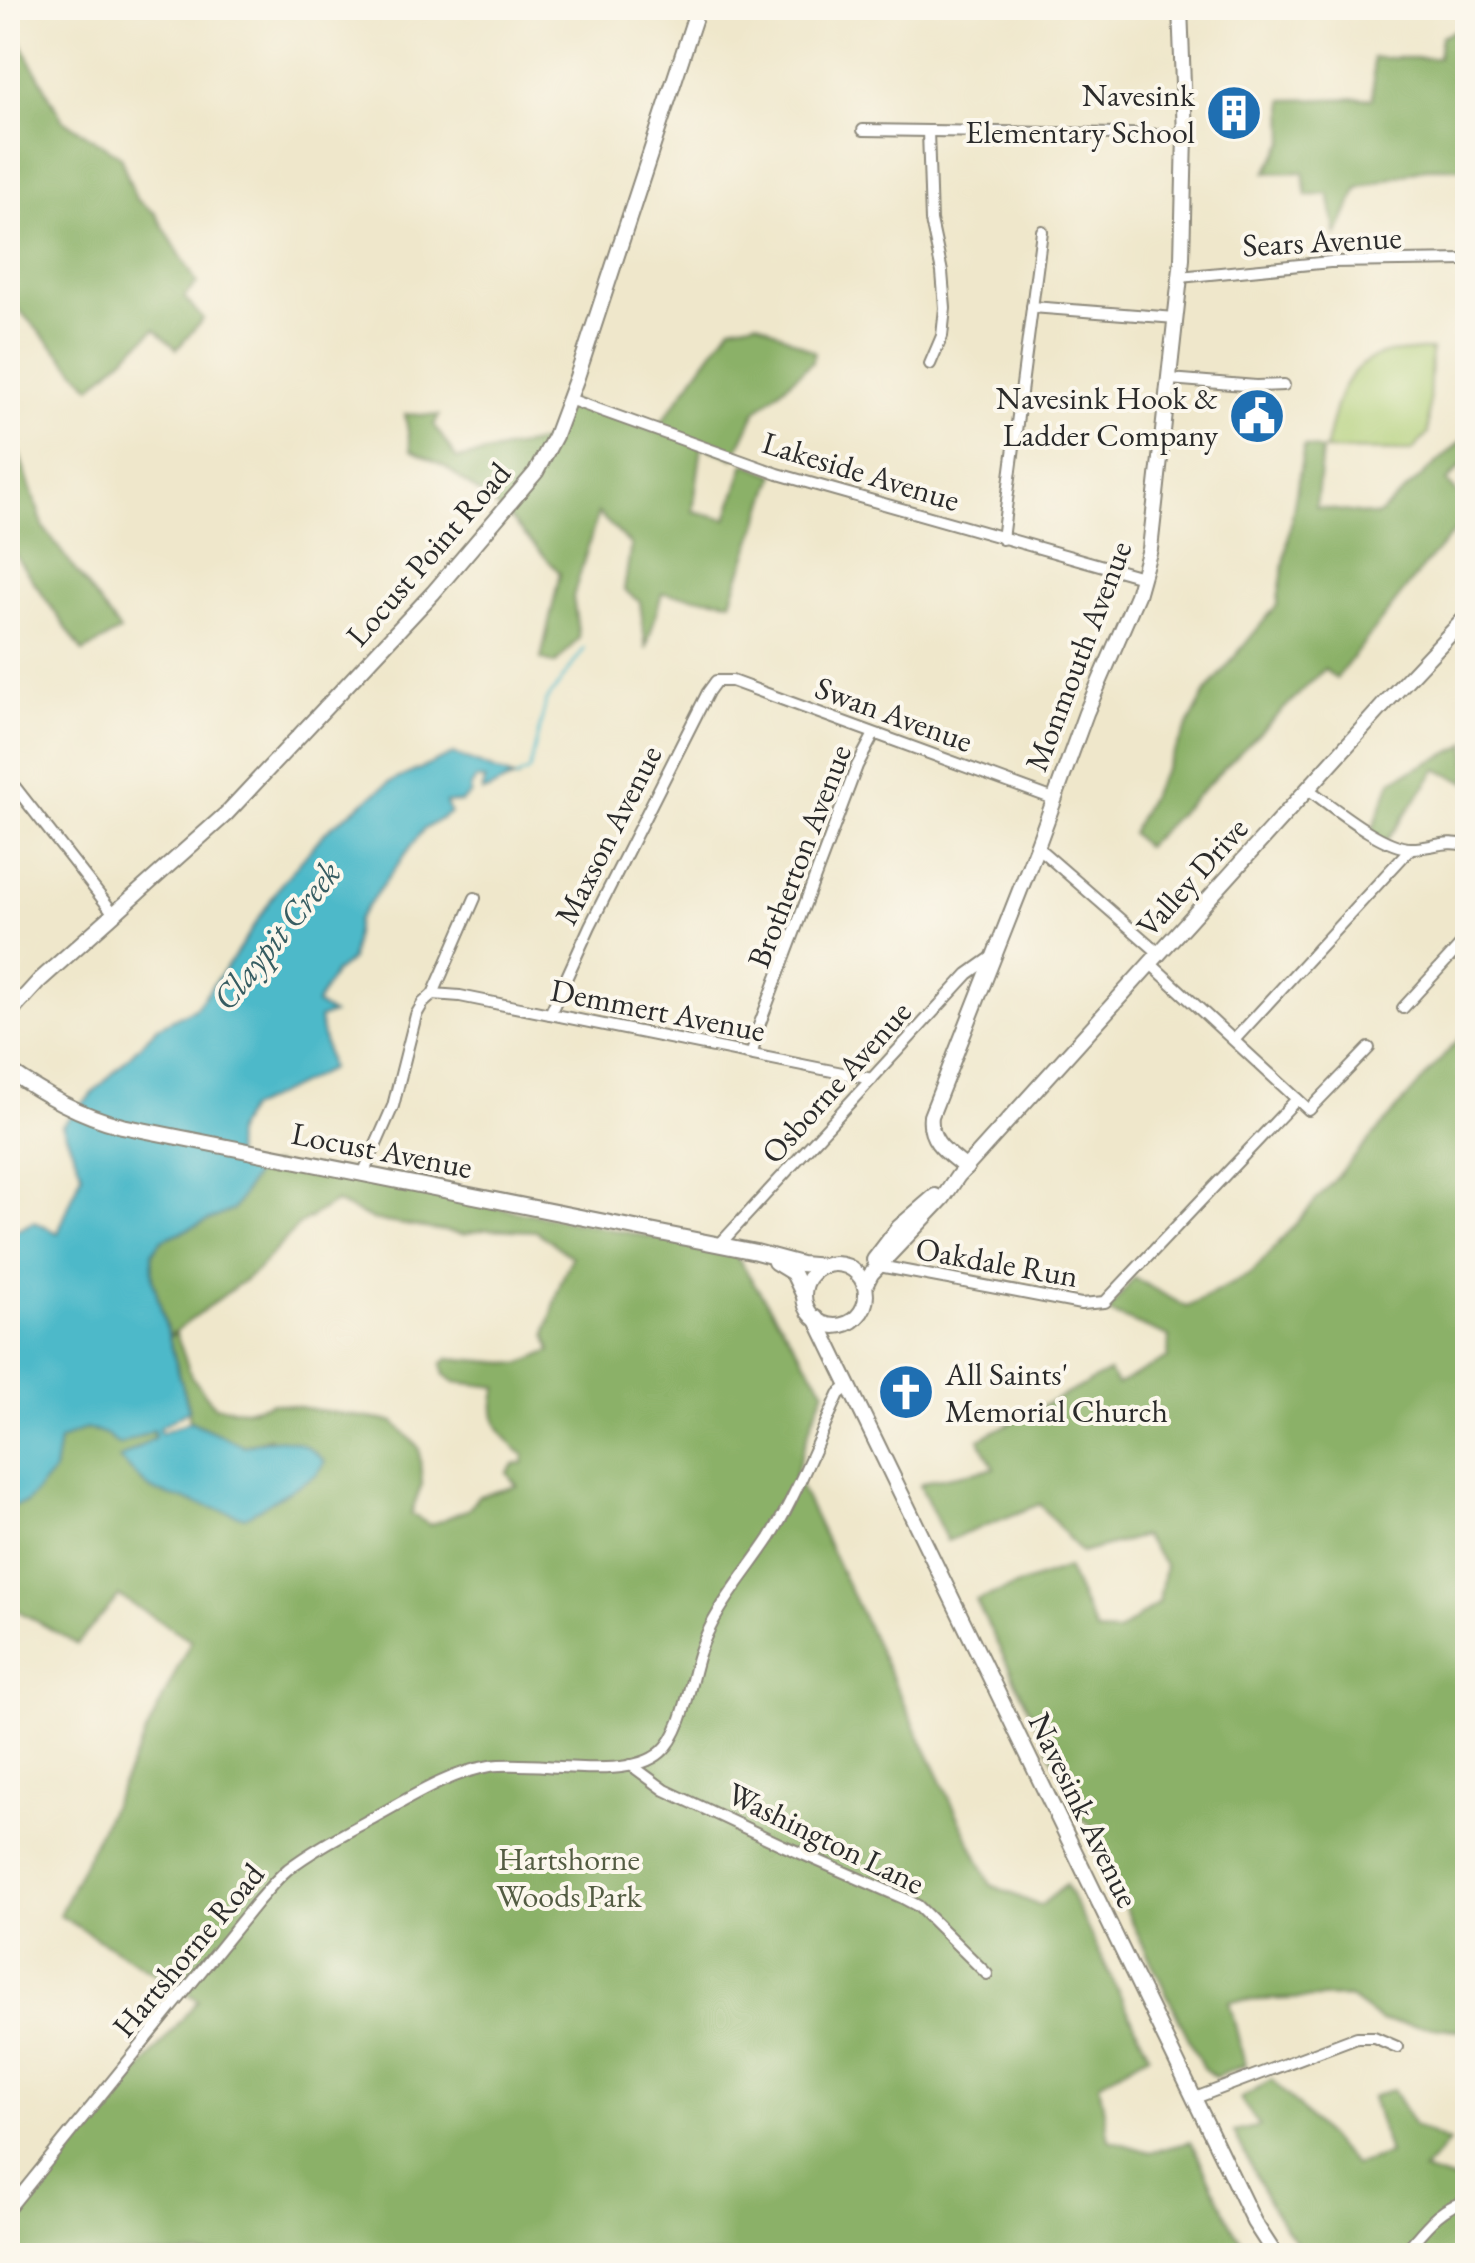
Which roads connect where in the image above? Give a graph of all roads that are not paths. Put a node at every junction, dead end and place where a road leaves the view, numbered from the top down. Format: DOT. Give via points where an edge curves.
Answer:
graph roads {
  1 [pos="698,8"];
  2 [pos="1180,8"];
  3 [pos="863,130"];
  4 [pos="928,131"];
  5 [pos="1185,135"];
  6 [pos="1042,230"];
  7 [pos="1468,260"];
  8 [pos="1180,276"];
  9 [pos="1032,307"];
  10 [pos="1176,318"];
  11 [pos="930,364"];
  12 [pos="1170,379"];
  13 [pos="1284,385"];
  14 [pos="569,399"];
  15 [pos="1002,539"];
  16 [pos="1142,577"];
  17 [pos="1468,615"];
  18 [pos="716,681"];
  19 [pos="874,734"];
  20 [pos="8,778"];
  21 [pos="1308,789"];
  22 [pos="1054,798"];
  23 [pos="1037,846"];
  24 [pos="1468,846"];
  25 [pos="1410,849"];
  26 [pos="475,898"];
  27 [pos="115,915"];
  28 [pos="1468,936"];
  29 [pos="993,957"];
  30 [pos="1156,959"];
  31 [pos="434,994"];
  32 [pos="1403,1008"];
  33 [pos="550,1014"];
  34 [pos="8,1015"];
  35 [pos="1234,1039"];
  36 [pos="1369,1048"];
  37 [pos="752,1054"];
  38 [pos="8,1070"];
  39 [pos="872,1079"];
  40 [pos="1297,1099"];
  41 [pos="962,1172"];
  42 [pos="363,1174"];
  43 [pos="720,1245"];
  44 [pos="756,1252"];
  45 [pos="825,1266"];
  46 [pos="879,1266"];
  47 [pos="853,1270"];
  48 [pos="865,1286"];
  49 [pos="804,1296"];
  50 [pos="816,1318"];
  51 [pos="840,1325"];
  52 [pos="849,1386"];
  53 [pos="631,1765"];
  54 [pos="987,1974"];
  55 [pos="1398,2047"];
  56 [pos="1195,2098"];
  57 [pos="1468,2202"];
  58 [pos="9,2205"];
  59 [pos="1276,2256"];
  60 [pos="1401,2256"];
  1 -- 14 [label="street, Locust Point Road"];
  2 -- 5 [label="street, Monmouth Avenue"];
  3 -- 4 [label="street"];
  4 -- 5 [label="street"];
  4 -- 11 [label="street" via="931,221 944,308"];
  5 -- 8 [label="street, Monmouth Avenue"];
  6 -- 9 [label="street"];
  7 -- 8 [label="street, Sears Avenue" via="1330,262"];
  8 -- 10 [label="street, Monmouth Avenue"];
  9 -- 10 [label="street"];
  9 -- 15 [label="street"];
  10 -- 12 [label="street, Monmouth Avenue"];
  12 -- 13 [label="street"];
  12 -- 16 [label="street, Monmouth Avenue"];
  14 -- 15 [label="street, Lakeside Avenue" via="778,474"];
  14 -- 27 [label="street, Locust Point Road" via="536,472 477,544 226,814"];
  15 -- 16 [label="street, Lakeside Avenue"];
  16 -- 22 [label="street, Monmouth Avenue"];
  17 -- 21 [label="street, Valley Drive"];
  18 -- 19 [label="street, Swan Avenue" via="732,681"];
  18 -- 33 [label="street, Maxson Avenue"];
  19 -- 22 [label="street, Swan Avenue"];
  19 -- 37 [label="street, Brotherton Avenue"];
  20 -- 27 [label="street"];
  21 -- 25 [label="street" via="1369,832"];
  21 -- 30 [label="street, Valley Drive"];
  22 -- 23 [label="street, Monmouth Avenue"];
  23 -- 29 [label="street, Monmouth Avenue"];
  23 -- 30 [label="street"];
  24 -- 25 [label="street" via="1442,842"];
  25 -- 35 [label="street"];
  26 -- 31 [label="street"];
  27 -- 34 [label="street, Locust Point Road"];
  28 -- 32 [label="street"];
  29 -- 39 [label="street, Osborne Avenue" via="968,974"];
  29 -- 41 [label="street, Monmouth Avenue" via="930,1120 936,1142"];
  30 -- 35 [label="street"];
  30 -- 41 [label="street, Valley Drive"];
  31 -- 33 [label="street, Demmert Avenue"];
  31 -- 42 [label="street" via="416,1015 393,1106"];
  33 -- 37 [label="street, Demmert Avenue"];
  35 -- 40 [label="street"];
  36 -- 40 [label="street" via="1309,1110"];
  37 -- 39 [label="street, Demmert Avenue"];
  38 -- 42 [label="street, Locust Avenue" via="73,1110 122,1126"];
  39 -- 43 [label="street, Osborne Avenue"];
  40 -- 46 [label="street, Oakdale Run" via="1105,1302 1082,1304"];
  41 -- 46 [label="street, Valley Drive"];
  41 -- 47 [label="street, Valley Drive" via="899,1227 872,1264"];
  42 -- 43 [label="street, Locust Avenue"];
  43 -- 44 [label="street, Locust Avenue"];
  44 -- 45 [label="street, Locust Avenue"];
  44 -- 49 [label="street, Locust Avenue" via="792,1274"];
  45 -- 47 [label="street"];
  45 -- 49 [label="street" via="808,1280"];
  46 -- 48 [label="street, Valley Drive"];
  47 -- 48 [label="street"];
  48 -- 51 [label="street" via="862,1311"];
  49 -- 50 [label="street"];
  50 -- 51 [label="street"];
  50 -- 52 [label="street, Navesink Avenue"];
  51 -- 52 [label="street, Navesink Avenue" via="834,1340"];
  52 -- 53 [label="street" via="839,1394 771,1536 712,1623 672,1739 660,1754"];
  52 -- 56 [label="street, Navesink Avenue"];
  53 -- 54 [label="street, Washington Lane" via="665,1790 918,1906"];
  53 -- 58 [label="street, Hartshorne Road" via="504,1765 468,1772 315,1850 257,1902"];
  55 -- 56 [label="street" via="1357,2037"];
  56 -- 59 [label="street, Navesink Avenue"];
  57 -- 60 [label="street" via="1442,2212"];
}
